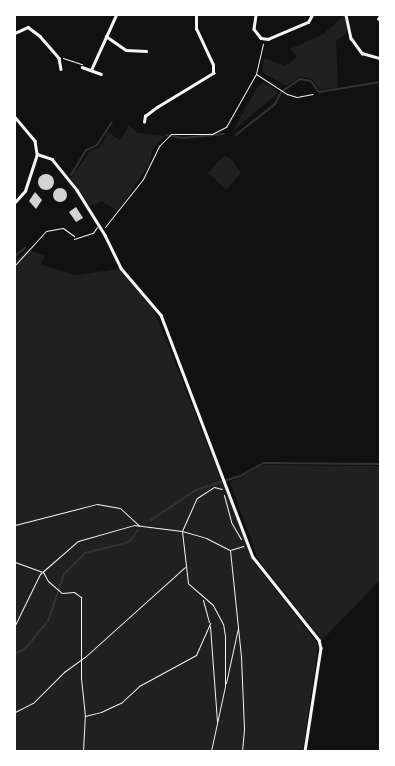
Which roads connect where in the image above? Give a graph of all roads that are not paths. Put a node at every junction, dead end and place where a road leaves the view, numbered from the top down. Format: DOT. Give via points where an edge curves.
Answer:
graph roads {
  1 [pos="116,15"];
  2 [pos="196,15"];
  3 [pos="256,15"];
  4 [pos="312,15"];
  5 [pos="346,15"];
  6 [pos="15,33"];
  7 [pos="106,36"];
  8 [pos="146,51"];
  9 [pos="380,58"];
  10 [pos="82,67"];
  11 [pos="61,69"];
  12 [pos="91,70"];
  13 [pos="101,74"];
  14 [pos="15,117"];
  15 [pos="144,122"];
  16 [pos="37,154"];
  17 [pos="15,202"];
  18 [pos="97,227"];
  19 [pos="74,238"];
  20 [pos="305,751"];
  1 -- 7 [label="street"];
  2 -- 15 [label="street" via="196,28 213,65 213,73 157,107 145,116"];
  3 -- 4 [label="street" via="254,29 264,39 291,31 308,22"];
  5 -- 9 [label="street" via="351,38 362,53"];
  6 -- 11 [label="street" via="28,28 40,36 58,58"];
  7 -- 8 [label="street" via="126,50"];
  7 -- 12 [label="street"];
  10 -- 12 [label="street"];
  12 -- 13 [label="street"];
  14 -- 16 [label="street" via="35,141"];
  16 -- 17 [label="street" via="25,191"];
  16 -- 18 [label="street" via="52,159 77,190"];
  18 -- 19 [label="lane" via="93,233"];
  18 -- 20 [label="street" via="120,268 161,315 192,403 261,568 319,640 321,648"];
}
